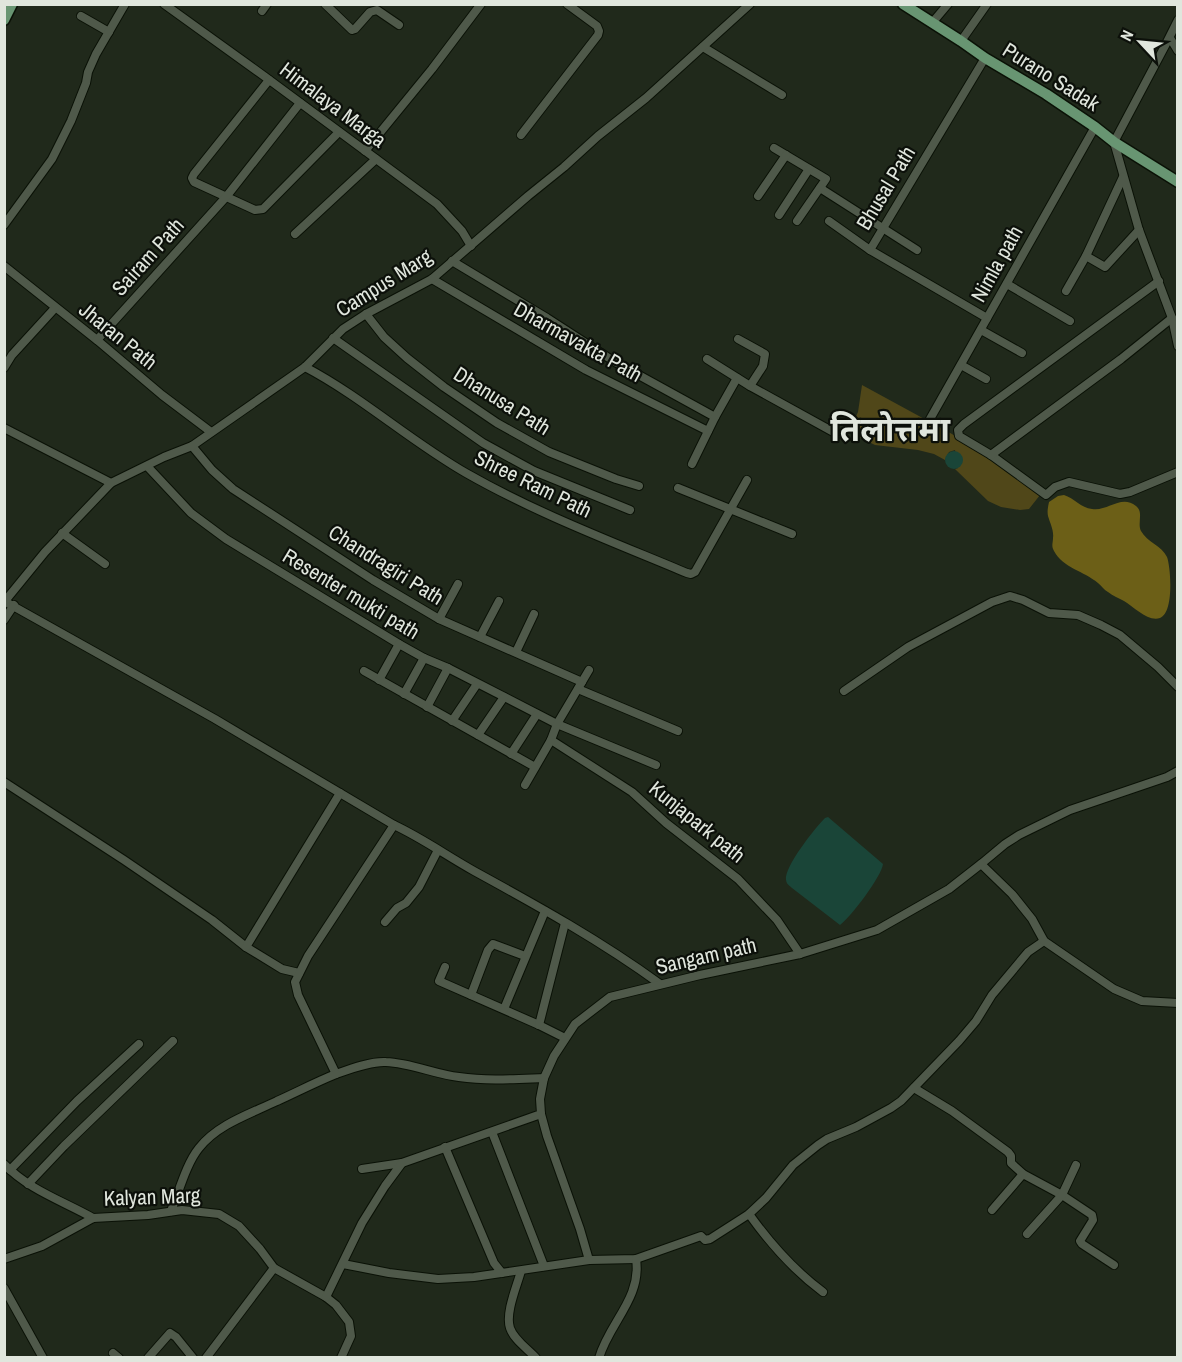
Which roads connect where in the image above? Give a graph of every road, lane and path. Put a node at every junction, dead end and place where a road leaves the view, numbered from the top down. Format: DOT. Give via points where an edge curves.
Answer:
graph roads {
  1 [pos="12,4"];
  2 [pos="125,4"];
  3 [pos="164,4"];
  4 [pos="325,4"];
  5 [pos="481,4"];
  6 [pos="567,4"];
  7 [pos="750,4"];
  8 [pos="903,4"];
  9 [pos="948,4"];
  10 [pos="987,4"];
  11 [pos="81,16"];
  12 [pos="4,20"];
  13 [pos="1177,21"];
  14 [pos="932,23"];
  15 [pos="399,24"];
  16 [pos="109,32"];
  17 [pos="1170,38"];
  18 [pos="961,41"];
  19 [pos="703,47"];
  20 [pos="1178,51"];
  21 [pos="985,58"];
  22 [pos="269,80"];
  23 [pos="782,95"];
  24 [pos="300,103"];
  25 [pos="1095,127"];
  26 [pos="339,132"];
  27 [pos="521,135"];
  28 [pos="1114,142"];
  29 [pos="774,148"];
  30 [pos="365,151"];
  31 [pos="786,155"];
  32 [pos="376,159"];
  33 [pos="809,169"];
  34 [pos="1123,177"];
  35 [pos="1178,182"];
  36 [pos="820,188"];
  37 [pos="759,196"];
  38 [pos="226,197"];
  39 [pos="779,215"];
  40 [pos="797,221"];
  41 [pos="829,221"];
  42 [pos="4,225"];
  43 [pos="882,228"];
  44 [pos="1139,230"];
  45 [pos="295,234"];
  46 [pos="471,246"];
  47 [pos="870,250"];
  48 [pos="917,250"];
  49 [pos="1086,255"];
  50 [pos="452,261"];
  51 [pos="4,266"];
  52 [pos="432,279"];
  53 [pos="1159,281"];
  54 [pos="1007,284"];
  55 [pos="1066,291"];
  56 [pos="55,308"];
  57 [pos="366,314"];
  58 [pos="987,318"];
  59 [pos="1172,318"];
  60 [pos="1070,321"];
  61 [pos="981,330"];
  62 [pos="333,338"];
  63 [pos="738,339"];
  64 [pos="97,340"];
  65 [pos="1178,346"];
  66 [pos="1022,353"];
  67 [pos="707,359"];
  68 [pos="961,365"];
  69 [pos="305,367"];
  70 [pos="4,368"];
  71 [pos="737,378"];
  72 [pos="986,379"];
  73 [pos="750,386"];
  74 [pos="715,417"];
  75 [pos="930,419"];
  76 [pos="4,428"];
  77 [pos="708,431"];
  78 [pos="211,432"];
  79 [pos="837,434"];
  80 [pos="192,446"];
  81 [pos="991,455"];
  82 [pos="692,464"];
  83 [pos="147,466"];
  84 [pos="1178,472"];
  85 [pos="747,480"];
  86 [pos="111,483"];
  87 [pos="639,486"];
  88 [pos="678,488"];
  89 [pos="731,509"];
  90 [pos="630,510"];
  91 [pos="62,533"];
  92 [pos="792,534"];
  93 [pos="105,564"];
  94 [pos="458,584"];
  95 [pos="5,601"];
  96 [pos="500,601"];
  97 [pos="14,605"];
  98 [pos="534,614"];
  99 [pos="440,619"];
  100 [pos="4,620"];
  101 [pos="480,637"];
  102 [pos="399,644"];
  103 [pos="516,652"];
  104 [pos="424,658"];
  105 [pos="448,668"];
  106 [pos="589,670"];
  107 [pos="364,671"];
  108 [pos="379,680"];
  109 [pos="477,684"];
  110 [pos="580,686"];
  111 [pos="1178,687"];
  112 [pos="844,690"];
  113 [pos="404,694"];
  114 [pos="504,697"];
  115 [pos="427,707"];
  116 [pos="537,714"];
  117 [pos="452,721"];
  118 [pos="557,724"];
  119 [pos="678,731"];
  120 [pos="478,735"];
  121 [pos="550,740"];
  122 [pos="511,754"];
  123 [pos="656,765"];
  124 [pos="535,767"];
  125 [pos="1178,771"];
  126 [pos="4,782"];
  127 [pos="525,785"];
  128 [pos="340,793"];
  129 [pos="394,825"];
  130 [pos="438,850"];
  131 [pos="981,864"];
  132 [pos="545,911"];
  133 [pos="385,922"];
  134 [pos="565,923"];
  135 [pos="1044,941"];
  136 [pos="246,947"];
  137 [pos="800,954"];
  138 [pos="525,956"];
  139 [pos="445,967"];
  140 [pos="298,973"];
  141 [pos="660,984"];
  142 [pos="471,995"];
  143 [pos="1178,1003"];
  144 [pos="504,1009"];
  145 [pos="539,1025"];
  146 [pos="565,1038"];
  147 [pos="173,1041"];
  148 [pos="139,1044"];
  149 [pos="336,1074"];
  150 [pos="544,1078"];
  151 [pos="914,1088"];
  152 [pos="541,1114"];
  153 [pos="492,1132"];
  154 [pos="445,1147"];
  155 [pos="402,1163"];
  156 [pos="1077,1165"];
  157 [pos="7,1167"];
  158 [pos="362,1169"];
  159 [pos="1023,1174"];
  160 [pos="28,1184"];
  161 [pos="1062,1196"];
  162 [pos="992,1210"];
  163 [pos="171,1211"];
  164 [pos="749,1214"];
  165 [pos="93,1218"];
  166 [pos="1027,1234"];
  167 [pos="4,1259"];
  168 [pos="636,1259"];
  169 [pos="589,1260"];
  170 [pos="343,1264"];
  171 [pos="1114,1265"];
  172 [pos="544,1266"];
  173 [pos="274,1268"];
  174 [pos="521,1271"];
  175 [pos="502,1273"];
  176 [pos="4,1288"];
  177 [pos="823,1292"];
  178 [pos="326,1297"];
  179 [pos="43,1358"];
  180 [pos="148,1358"];
  181 [pos="193,1358"];
  182 [pos="206,1358"];
  183 [pos="341,1358"];
  184 [pos="536,1358"];
  185 [pos="599,1358"];
  1 -- 12 [label="main road"];
  2 -- 16 [label="street"];
  3 -- 22 [label="street, Himalaya Marga"];
  4 -- 15 [label="street" via="352,30 377,10"];
  5 -- 30 [label="street"];
  6 -- 27 [label="street" via="597,27 597,35"];
  7 -- 19 [label="street, Campus Marg"];
  8 -- 14 [label="main road, Purano Sadak"];
  9 -- 14 [label="street"];
  10 -- 18 [label="street"];
  11 -- 16 [label="street"];
  13 -- 17 [label="street"];
  14 -- 18 [label="main road, Purano Sadak"];
  16 -- 42 [label="street" via="52,159"];
  17 -- 20 [label="street"];
  17 -- 28 [label="street"];
  18 -- 21 [label="main road, Purano Sadak"];
  19 -- 23 [label="street"];
  19 -- 46 [label="street, Campus Marg"];
  21 -- 25 [label="main road, Purano Sadak"];
  21 -- 43 [label="street, Bhusal Path"];
  22 -- 24 [label="street, Himalaya Marga"];
  22 -- 38 [label="street" via="192,178"];
  24 -- 26 [label="street, Himalaya Marga"];
  24 -- 38 [label="street, Sairam Path"];
  25 -- 28 [label="main road, Purano Sadak"];
  25 -- 54 [label="street, Nimla path"];
  26 -- 30 [label="street, Himalaya Marga"];
  26 -- 38 [label="street" via="263,209 255,210"];
  28 -- 34 [label="street"];
  28 -- 35 [label="main road, Purano Sadak"];
  29 -- 31 [label="street"];
  30 -- 32 [label="street, Himalaya Marga"];
  31 -- 33 [label="street"];
  31 -- 37 [label="street"];
  32 -- 45 [label="street"];
  32 -- 46 [label="street, Himalaya Marga" via="437,204"];
  33 -- 36 [label="street" via="826,179"];
  33 -- 39 [label="street"];
  34 -- 44 [label="street"];
  34 -- 49 [label="street"];
  36 -- 40 [label="street"];
  36 -- 43 [label="street"];
  38 -- 64 [label="street, Sairam Path"];
  41 -- 47 [label="street"];
  43 -- 47 [label="street, Bhusal Path"];
  43 -- 48 [label="street"];
  44 -- 49 [label="street" via="1105,267"];
  44 -- 53 [label="street"];
  46 -- 50 [label="street, Campus Marg"];
  47 -- 58 [label="street, Bhusal Path"];
  49 -- 55 [label="street"];
  50 -- 52 [label="street, Campus Marg"];
  50 -- 74 [label="street" via="615,362"];
  51 -- 56 [label="street, Jharan Path"];
  52 -- 57 [label="street, Campus Marg"];
  52 -- 77 [label="street, Dharmavakta Path" via="586,370"];
  53 -- 59 [label="street"];
  53 -- 81 [label="street" via="958,430 959,436"];
  54 -- 58 [label="street, Nimla path"];
  54 -- 60 [label="street"];
  56 -- 64 [label="street, Jharan Path"];
  56 -- 70 [label="street"];
  57 -- 62 [label="street, Campus Marg"];
  57 -- 87 [label="street, Dhanusa Path" via="406,358 497,423 549,452"];
  58 -- 61 [label="street, Nimla path"];
  59 -- 65 [label="street"];
  59 -- 81 [label="street"];
  61 -- 66 [label="street"];
  61 -- 68 [label="street, Nimla path"];
  62 -- 69 [label="street, Campus Marg"];
  62 -- 90 [label="street" via="483,443 534,471"];
  63 -- 73 [label="street" via="765,354 763,366"];
  64 -- 78 [label="street, Jharan Path"];
  67 -- 71 [label="street"];
  68 -- 72 [label="street"];
  68 -- 75 [label="street, Nimla path"];
  69 -- 78 [label="street, Campus Marg"];
  69 -- 89 [label="street, Shree Ram Path" via="465,472 526,505 687,573 695,572"];
  71 -- 73 [label="street"];
  71 -- 74 [label="street"];
  73 -- 79 [label="street"];
  74 -- 77 [label="street"];
  76 -- 86 [label="street"];
  77 -- 82 [label="street"];
  78 -- 80 [label="street, Campus Marg"];
  80 -- 83 [label="street, Campus Marg"];
  80 -- 99 [label="street, Chandragiri Path" via="233,489"];
  81 -- 84 [label="street" via="1046,495 1069,482 1119,494"];
  83 -- 86 [label="street, Campus Marg"];
  83 -- 102 [label="street, Resenter mukti path" via="191,513 226,539"];
  85 -- 89 [label="street"];
  86 -- 91 [label="street, Campus Marg"];
  88 -- 89 [label="street"];
  89 -- 92 [label="street"];
  91 -- 93 [label="street"];
  91 -- 95 [label="street, Campus Marg"];
  94 -- 99 [label="street"];
  95 -- 97 [label="street"];
  96 -- 101 [label="street"];
  97 -- 100 [label="street"];
  97 -- 128 [label="street"];
  98 -- 103 [label="street"];
  99 -- 101 [label="street, Chandragiri Path"];
  101 -- 103 [label="street, Chandragiri Path"];
  102 -- 104 [label="street, Resenter mukti path"];
  102 -- 108 [label="street"];
  103 -- 110 [label="street, Chandragiri Path"];
  104 -- 105 [label="street, Resenter mukti path"];
  104 -- 113 [label="street"];
  105 -- 109 [label="street, Resenter mukti path"];
  105 -- 115 [label="street"];
  106 -- 110 [label="street"];
  107 -- 108 [label="street"];
  108 -- 113 [label="street"];
  109 -- 114 [label="street, Resenter mukti path"];
  109 -- 117 [label="street"];
  110 -- 118 [label="street"];
  110 -- 119 [label="street, Chandragiri Path"];
  111 -- 112 [label="street" via="1120,635 1078,615 1049,613 1010,596 908,647"];
  113 -- 115 [label="street"];
  114 -- 116 [label="street, Resenter mukti path"];
  114 -- 120 [label="street"];
  115 -- 117 [label="street"];
  116 -- 118 [label="street, Resenter mukti path"];
  116 -- 122 [label="street"];
  117 -- 120 [label="street"];
  118 -- 121 [label="street"];
  118 -- 123 [label="street, Resenter mukti path"];
  120 -- 122 [label="street"];
  121 -- 124 [label="street"];
  121 -- 137 [label="street, Kunjapark path" via="632,792 738,879 777,920"];
  122 -- 124 [label="street"];
  124 -- 127 [label="street"];
  125 -- 131 [label="street, Sangam path" via="1070,810 1019,835"];
  126 -- 136 [label="street" via="144,873"];
  128 -- 129 [label="street"];
  128 -- 136 [label="street"];
  129 -- 130 [label="street"];
  129 -- 140 [label="street"];
  130 -- 132 [label="street"];
  130 -- 133 [label="street" via="419,887"];
  131 -- 135 [label="street" via="1012,894"];
  131 -- 137 [label="street, Sangam path" via="949,889 878,930"];
  132 -- 134 [label="street"];
  132 -- 138 [label="street"];
  134 -- 141 [label="street"];
  134 -- 145 [label="street"];
  135 -- 143 [label="street" via="1114,989 1142,1001"];
  135 -- 151 [label="street" via="1028,952 976,1021"];
  136 -- 140 [label="street" via="282,969"];
  137 -- 141 [label="street, Sangam path"];
  138 -- 142 [label="street" via="494,944 488,950"];
  138 -- 144 [label="street"];
  139 -- 142 [label="street" via="439,981"];
  140 -- 149 [label="street" via="298,995"];
  141 -- 146 [label="street, Sangam path" via="610,997 575,1024"];
  142 -- 144 [label="street"];
  144 -- 145 [label="street"];
  145 -- 146 [label="street"];
  146 -- 150 [label="street, Sangam path"];
  147 -- 160 [label="street"];
  148 -- 157 [label="street"];
  149 -- 150 [label="street" via="384,1061 476,1079"];
  149 -- 163 [label="street" via="210,1136 190,1162"];
  150 -- 152 [label="street, Sangam path"];
  151 -- 159 [label="street" via="1008,1152 1011,1163"];
  151 -- 164 [label="street" via="891,1108 818,1144 793,1165"];
  152 -- 153 [label="street"];
  152 -- 169 [label="street, Sangam path"];
  153 -- 154 [label="street"];
  153 -- 172 [label="street"];
  154 -- 155 [label="street"];
  154 -- 175 [label="street" via="494,1263"];
  155 -- 158 [label="street"];
  155 -- 170 [label="street" via="362,1223"];
  156 -- 161 [label="street"];
  157 -- 160 [label="street"];
  159 -- 161 [label="street"];
  159 -- 162 [label="street"];
  160 -- 165 [label="street"];
  161 -- 166 [label="street"];
  161 -- 171 [label="street" via="1092,1215 1093,1220 1080,1238 1082,1244"];
  163 -- 165 [label="street, Kalyan Marg"];
  163 -- 173 [label="street, Kalyan Marg" via="219,1214 239,1226"];
  164 -- 168 [label="street" via="711,1239 700,1236"];
  164 -- 177 [label="street" via="794,1266"];
  165 -- 167 [label="street" via="42,1246"];
  168 -- 169 [label="street"];
  168 -- 185 [label="street" via="637,1279 632,1293"];
  169 -- 172 [label="street"];
  170 -- 175 [label="street" via="438,1279"];
  170 -- 178 [label="street"];
  172 -- 174 [label="street"];
  173 -- 178 [label="street, Kalyan Marg"];
  173 -- 182 [label="street"];
  174 -- 175 [label="street"];
  174 -- 184 [label="street" via="509,1311 510,1327"];
  176 -- 179 [label="street"];
  178 -- 183 [label="street, Kalyan Marg" via="351,1327"];
  180 -- 181 [label="street" via="170,1333"];
}
